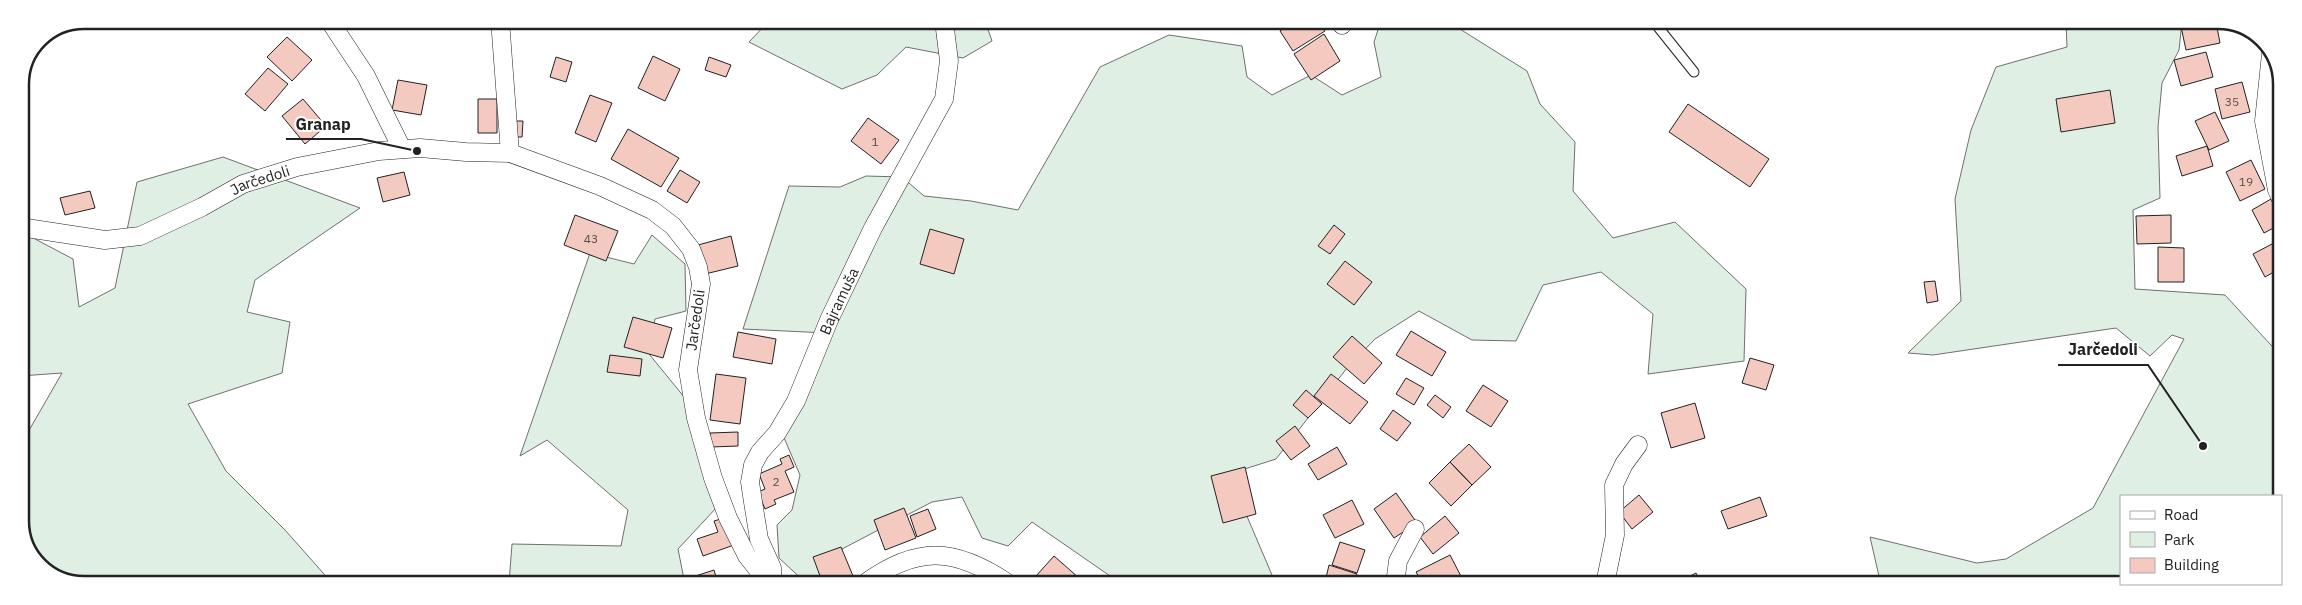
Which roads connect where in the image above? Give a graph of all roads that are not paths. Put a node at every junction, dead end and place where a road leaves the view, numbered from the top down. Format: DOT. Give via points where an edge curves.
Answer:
graph roads {
  1 [pos="335,29"];
  2 [pos="501,29"];
  3 [pos="945,29"];
  4 [pos="1660,29"];
  5 [pos="2270,65"];
  6 [pos="1694,72"];
  7 [pos="402,149"];
  8 [pos="510,153"];
  9 [pos="2273,168"];
  10 [pos="29,229"];
  11 [pos="1638,445"];
  12 [pos="1415,529"];
  13 [pos="763,576"];
  14 [pos="772,576"];
  15 [pos="875,576"];
  16 [pos="993,576"];
  17 [pos="1396,576"];
  18 [pos="1606,576"];
  1 -- 7 [label="street" via="366,76"];
  2 -- 8 [label="street"];
  3 -- 14 [label="street, Bajramuša" via="949,61 944,99 873,228 829,320 796,401 753,465 750,482 752,502 759,539"];
  4 -- 6 [label="lane"];
  5 -- 9 [label="street" via="2264,120"];
  7 -- 8 [label="street, Jarčedoli"];
  7 -- 10 [label="street, Jarčedoli" via="297,167 243,184 140,236 105,240"];
  8 -- 13 [label="street, Jarčedoli" via="600,186 652,210 673,226 691,249 700,284 688,370 696,418 728,518 748,556"];
  11 -- 18 [label="street" via="1614,485 1614,535"];
  12 -- 17 [label="street" via="1398,561"];
  15 -- 16 [label="street" via="909,559 935,555 960,558"];
}
